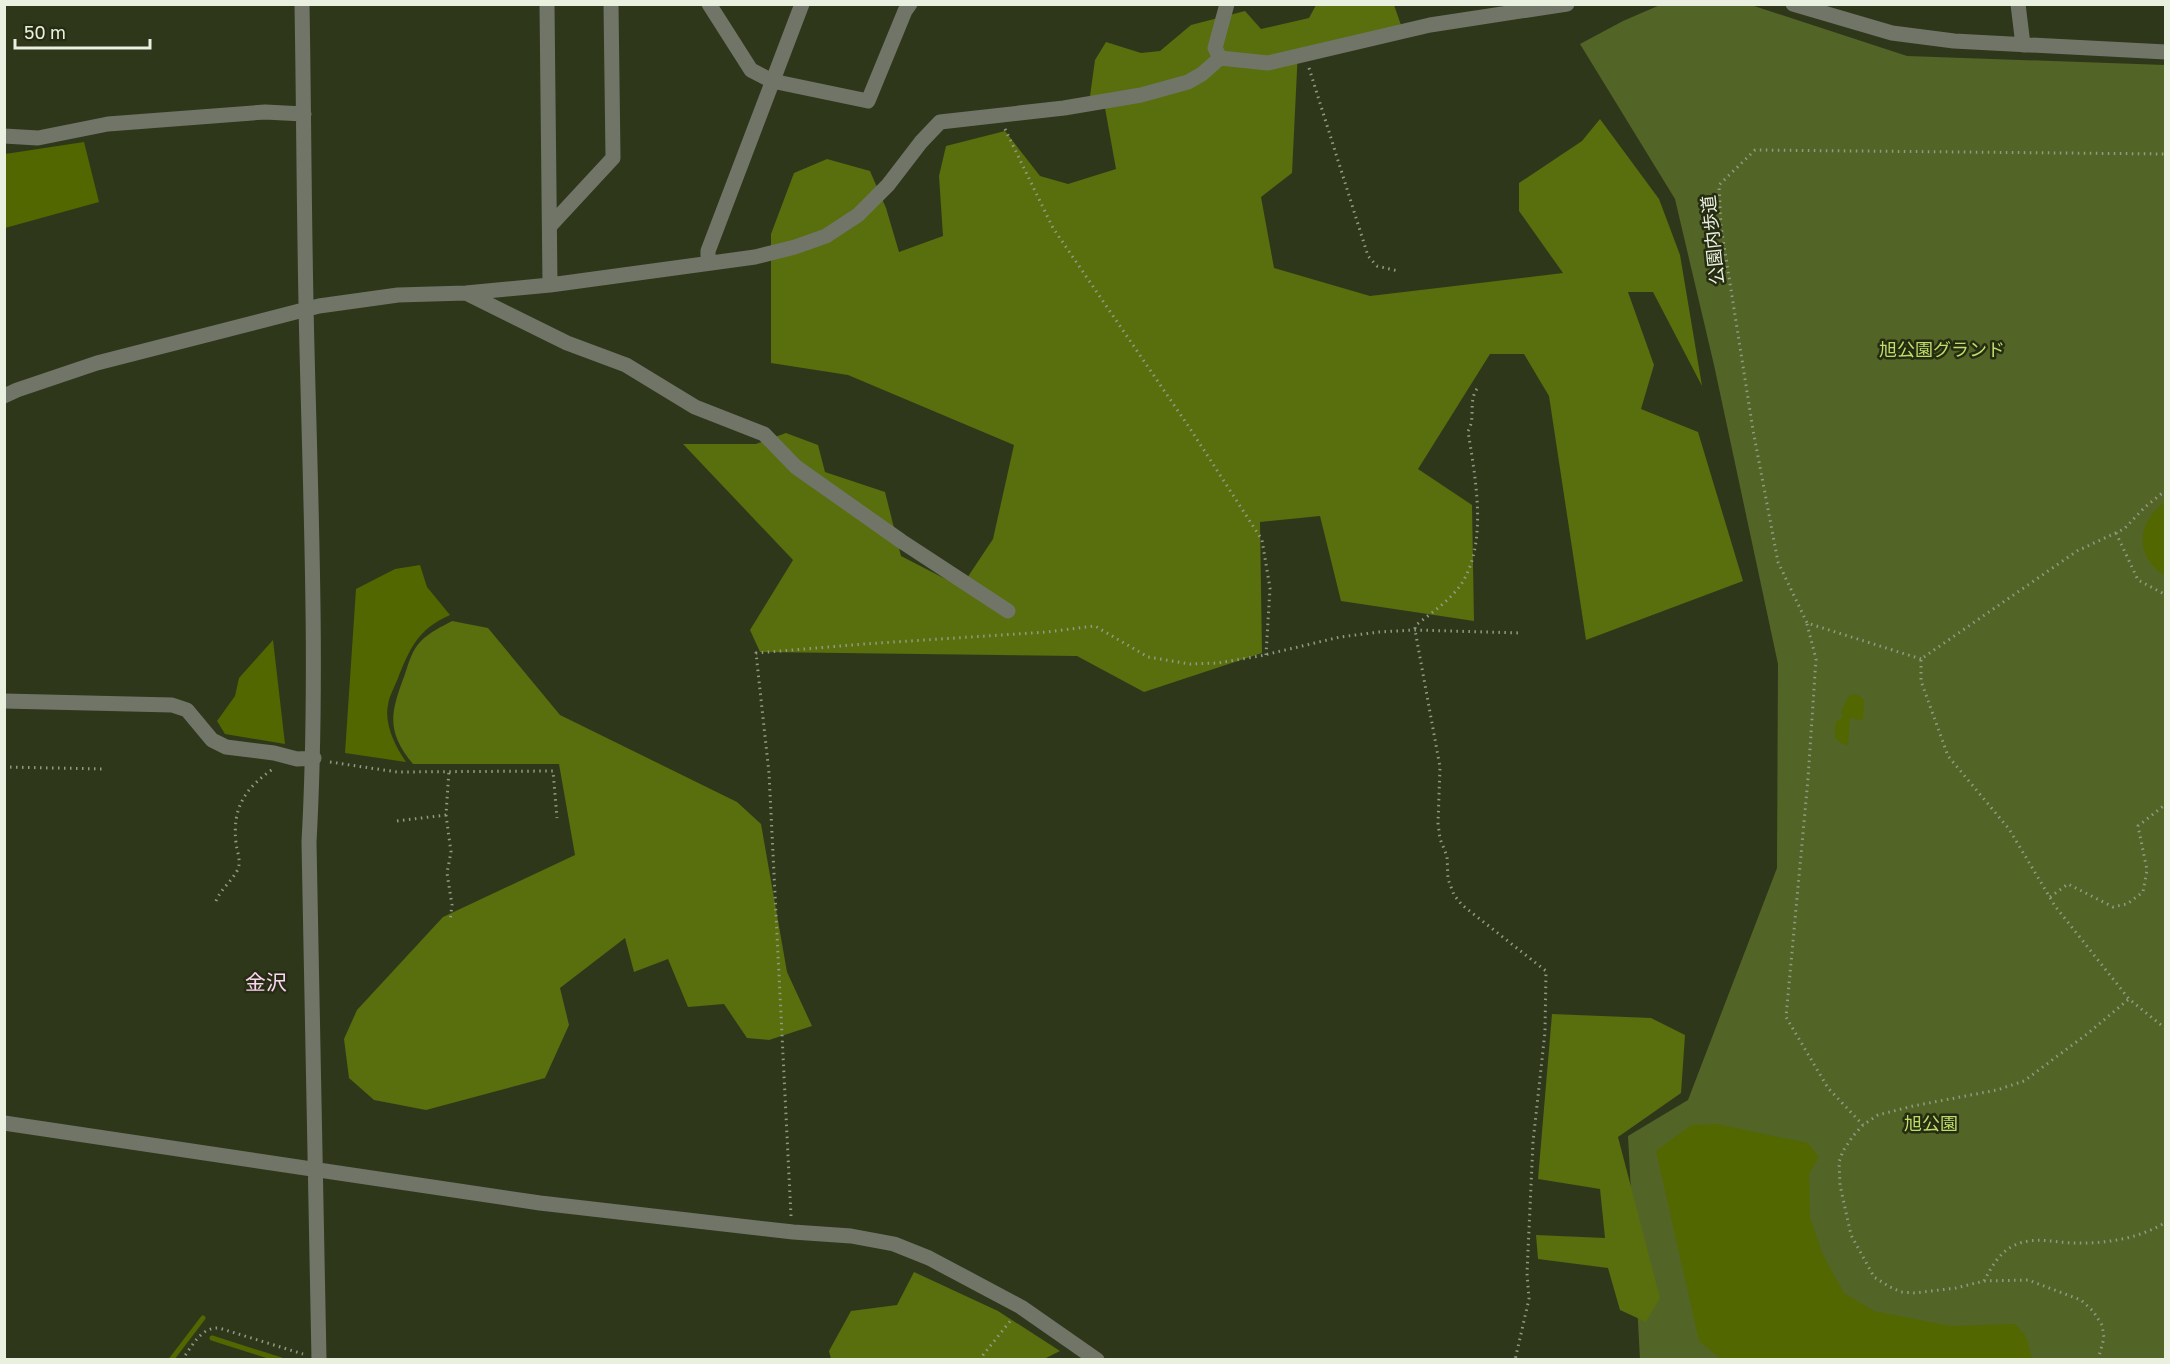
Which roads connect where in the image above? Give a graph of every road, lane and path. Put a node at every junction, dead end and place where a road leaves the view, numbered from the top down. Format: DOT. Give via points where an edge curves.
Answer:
graph roads {
  1 [pos="302,4"];
  2 [pos="547,4"];
  3 [pos="611,4"];
  4 [pos="708,4"];
  5 [pos="802,4"];
  6 [pos="910,4"];
  7 [pos="1227,4"];
  8 [pos="1567,4"];
  9 [pos="1793,4"];
  10 [pos="2018,4"];
  11 [pos="2023,45"];
  12 [pos="2166,52"];
  13 [pos="1304,54"];
  14 [pos="1220,58"];
  15 [pos="772,81"];
  16 [pos="304,114"];
  17 [pos="1000,115"];
  18 [pos="4,136"];
  19 [pos="2166,154"];
  20 [pos="550,226"];
  21 [pos="708,262"];
  22 [pos="1398,271"];
  23 [pos="550,285"];
  24 [pos="466,293"];
  25 [pos="306,309"];
  26 [pos="1477,389"];
  27 [pos="4,396"];
  28 [pos="2166,490"];
  29 [pos="2116,533"];
  30 [pos="2166,595"];
  31 [pos="1008,611"];
  32 [pos="1807,623"];
  33 [pos="1415,630"];
  34 [pos="1521,633"];
  35 [pos="1266,655"];
  36 [pos="1921,659"];
  37 [pos="4,701"];
  38 [pos="287,756"];
  39 [pos="313,758"];
  40 [pos="4,767"];
  41 [pos="103,769"];
  42 [pos="449,770"];
  43 [pos="2166,804"];
  44 [pos="446,815"];
  45 [pos="556,818"];
  46 [pos="397,821"];
  47 [pos="2050,897"];
  48 [pos="216,901"];
  49 [pos="450,921"];
  50 [pos="2129,999"];
  51 [pos="2166,1029"];
  52 [pos="4,1123"];
  53 [pos="1863,1125"];
  54 [pos="314,1170"];
  55 [pos="2166,1222"];
  56 [pos="793,1232"];
  57 [pos="1984,1281"];
  58 [pos="1021,1307"];
  59 [pos="319,1358"];
  60 [pos="182,1359"];
  61 [pos="979,1359"];
  62 [pos="1097,1359"];
  63 [pos="1515,1359"];
  64 [pos="2098,1359"];
  1 -- 16 [label="street"];
  2 -- 20 [label="street"];
  3 -- 20 [label="street" via="613,158"];
  4 -- 15 [label="street" via="751,70"];
  5 -- 15 [label="street"];
  6 -- 15 [label="street" via="868,101"];
  7 -- 14 [label="street" via="1215,48"];
  8 -- 13 [label="street" via="1430,25"];
  9 -- 11 [label="street" via="1892,33"];
  10 -- 11 [label="street"];
  11 -- 12 [label="street"];
  13 -- 14 [label="street" via="1268,63"];
  13 -- 22 [label="path" via="1363,244 1377,266"];
  14 -- 17 [label="street" via="1188,82 1141,95"];
  15 -- 21 [label="street" via="708,251"];
  16 -- 18 [label="street" via="265,112 108,124 38,138"];
  16 -- 25 [label="street"];
  17 -- 21 [label="street" via="940,122 888,185 858,215 826,236 755,257"];
  17 -- 35 [label="path" via="1053,228 1263,540 1270,588"];
  19 -- 32 [label="path, 公園内歩道" via="1755,150 1719,185 1720,226 1778,562"];
  20 -- 23 [label="street"];
  21 -- 23 [label="street"];
  23 -- 24 [label="street"];
  24 -- 25 [label="street" via="398,295"];
  24 -- 31 [label="street" via="567,343 626,365 695,407 764,434 796,467"];
  25 -- 27 [label="street" via="97,363"];
  25 -- 39 [label="street"];
  26 -- 33 [label="path" via="1468,431 1478,497 1475,546 1461,584"];
  28 -- 29 [label="path"];
  29 -- 30 [label="path" via="2138,580"];
  29 -- 36 [label="path" via="2077,551"];
  32 -- 36 [label="path"];
  32 -- 53 [label="path, 公園内歩道" via="1816,659 1786,1017 1828,1088"];
  33 -- 34 [label="path"];
  33 -- 35 [label="path" via="1340,636"];
  33 -- 63 [label="path" via="1440,767 1438,823 1447,856 1448,879 1462,905 1546,971 1545,1032 1533,1142 1529,1299"];
  35 -- 56 [label="path" via="1190,664 1148,657 1095,626 756,653 769,773"];
  36 -- 47 [label="path" via="1921,681 1948,756 2009,829"];
  37 -- 38 [label="street" via="172,705 187,710 212,740 226,747"];
  38 -- 39 [label="street"];
  38 -- 48 [label="path" via="249,788 243,799 236,832 237,870"];
  39 -- 42 [label="path" via="397,772"];
  39 -- 54 [label="street" via="309,842"];
  40 -- 41 [label="path"];
  42 -- 44 [label="path"];
  42 -- 45 [label="path" via="554,771"];
  43 -- 47 [label="path" via="2138,826 2146,870 2143,892 2127,904 2113,907 2068,884"];
  44 -- 46 [label="path"];
  44 -- 49 [label="path" via="451,852 447,873"];
  47 -- 50 [label="path"];
  50 -- 51 [label="path"];
  50 -- 53 [label="path" via="2024,1082 1878,1115"];
  52 -- 54 [label="street"];
  53 -- 57 [label="path" via="1843,1151 1839,1162 1840,1185 1851,1235 1874,1277 1901,1292 1915,1293"];
  54 -- 56 [label="street" via="540,1203"];
  54 -- 59 [label="street"];
  55 -- 57 [label="path" via="2133,1237 2106,1242 2026,1241 2011,1246 1994,1263"];
  56 -- 58 [label="street" via="894,1244 928,1257"];
  57 -- 64 [label="path" via="2028,1280 2080,1300 2102,1325 2104,1338"];
  58 -- 61 [label="path"];
  58 -- 62 [label="street"];
  59 -- 60 [label="path" via="212,1328 204,1331"];
}
